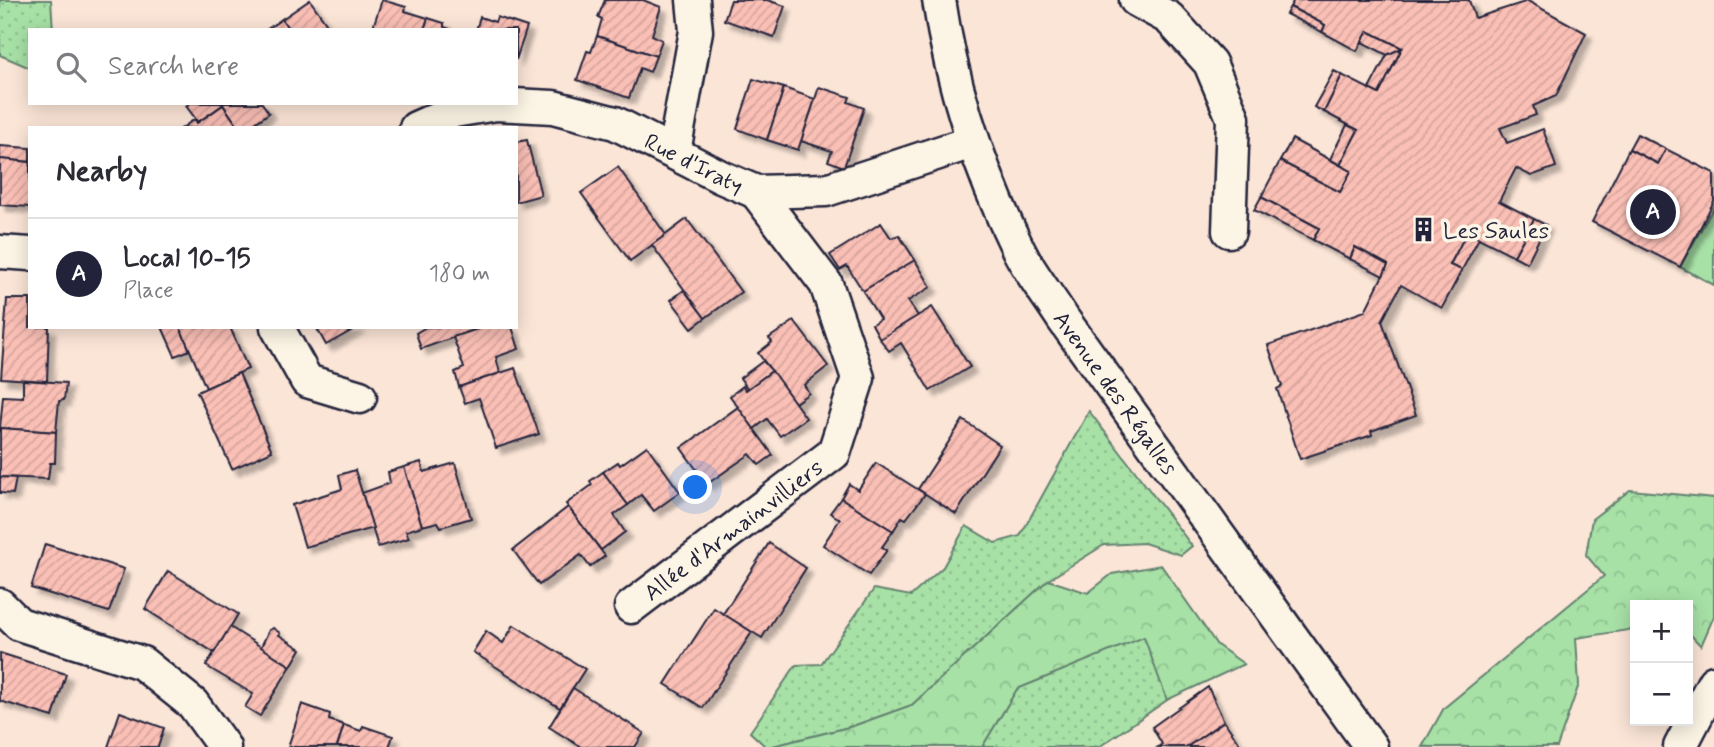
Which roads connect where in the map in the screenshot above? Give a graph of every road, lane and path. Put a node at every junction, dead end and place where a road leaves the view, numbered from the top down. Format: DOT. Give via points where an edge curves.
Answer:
graph roads {
  1 [pos="693,0"];
  2 [pos="939,0"];
  3 [pos="1136,0"];
  4 [pos="490,105"];
  5 [pos="515,105"];
  6 [pos="420,126"];
  7 [pos="972,142"];
  8 [pos="674,152"];
  9 [pos="755,192"];
  10 [pos="1228,231"];
  11 [pos="0,252"];
  12 [pos="28,254"];
  13 [pos="278,329"];
  14 [pos="360,397"];
  15 [pos="0,604"];
  16 [pos="631,607"];
  17 [pos="1714,682"];
  18 [pos="224,747"];
  19 [pos="1371,747"];
  20 [pos="1680,747"];
  1 -- 8 [label="street" via="696,31"];
  2 -- 7 [label="street, Avenue des Régalles" via="946,47"];
  3 -- 10 [label="street" via="1169,19 1210,62 1233,118"];
  4 -- 6 [label="street, Rue d'Iraty" via="454,111"];
  5 -- 8 [label="street, Rue d'Iraty" via="553,107 615,123"];
  7 -- 9 [label="street, Rue d'Iraty" via="826,190"];
  7 -- 19 [label="street, Avenue des Régalles" via="1020,253 1063,319"];
  8 -- 9 [label="street, Rue d'Iraty"];
  9 -- 16 [label="street, Allée d'Armainvilliers" via="826,284 858,378 834,453"];
  11 -- 12 [label="street"];
  13 -- 14 [label="street" via="307,381"];
  15 -- 18 [label="street" via="19,624 142,663 192,704"];
  17 -- 20 [label="street"];
}
